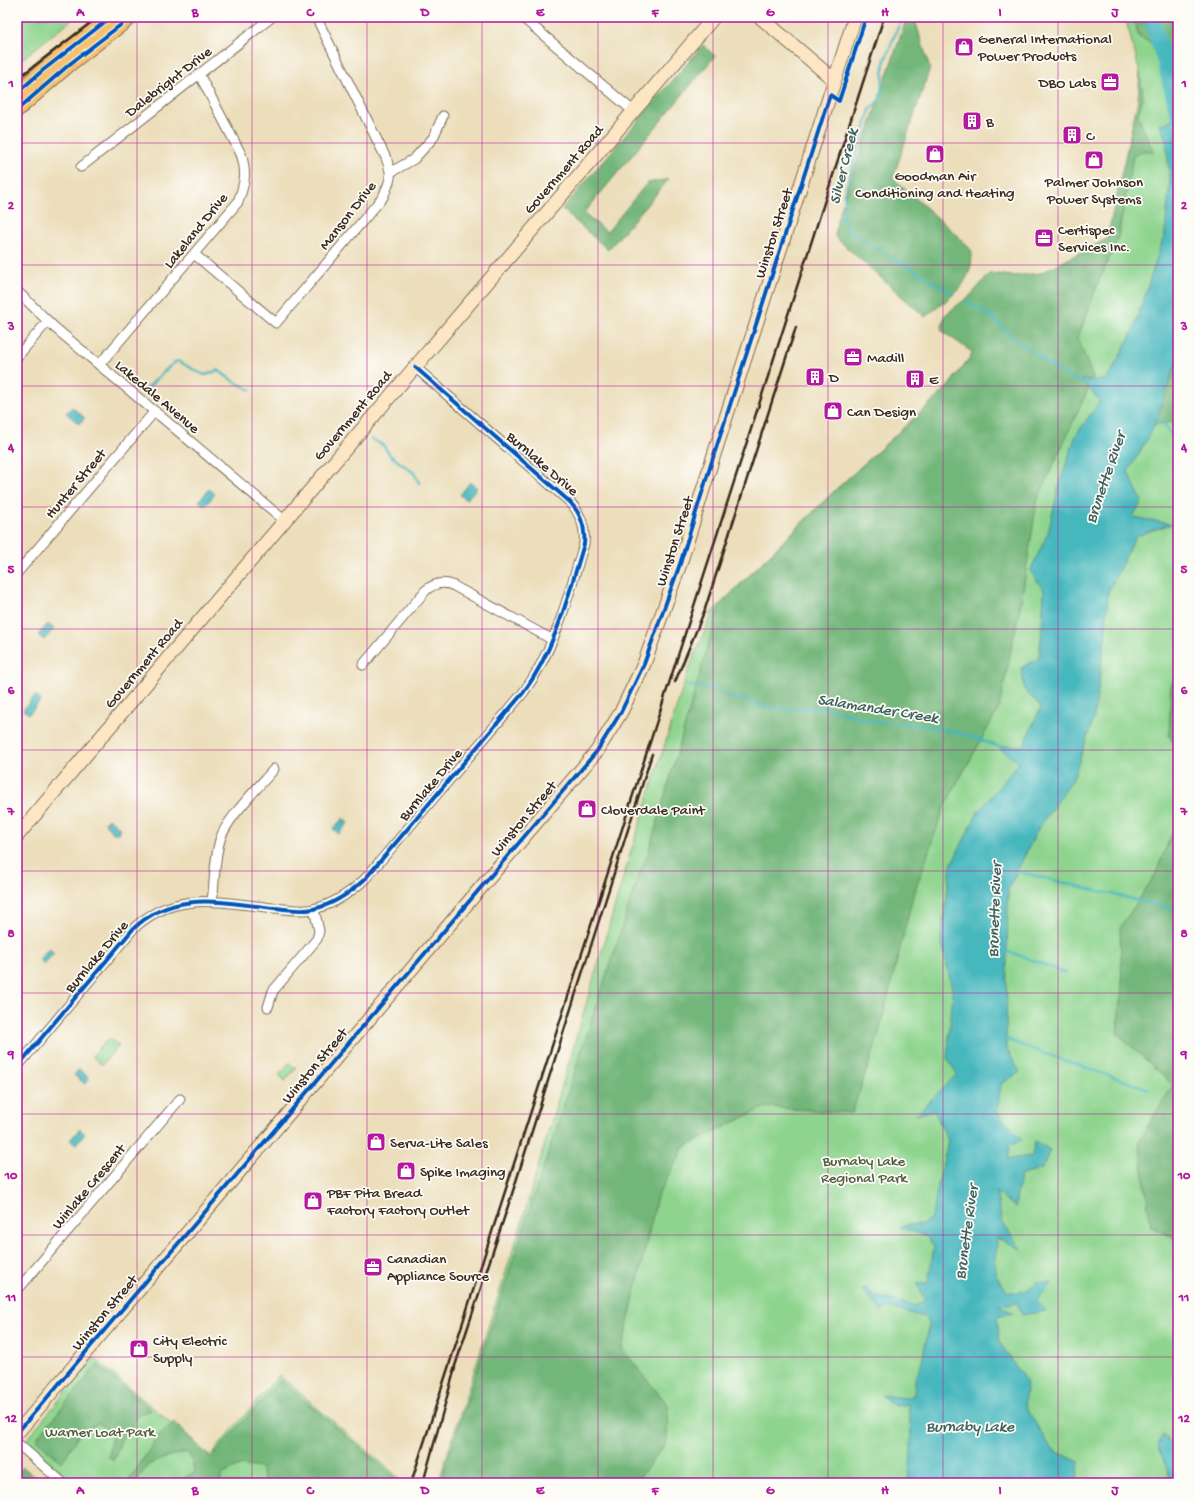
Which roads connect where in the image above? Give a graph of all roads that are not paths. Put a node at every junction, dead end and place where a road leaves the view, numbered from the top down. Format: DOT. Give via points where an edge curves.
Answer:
graph roads {
  1 [pos="111,17"];
  2 [pos="131,17"];
  3 [pos="272,17"];
  4 [pos="316,17"];
  5 [pos="522,17"];
  6 [pos="714,17"];
  7 [pos="855,17"];
  8 [pos="763,18"];
  9 [pos="199,74"];
  10 [pos="834,80"];
  11 [pos="17,93"];
  12 [pos="17,110"];
  13 [pos="633,111"];
  14 [pos="443,116"];
  15 [pos="81,167"];
  16 [pos="391,172"];
  17 [pos="194,254"];
  18 [pos="17,291"];
  19 [pos="48,321"];
  20 [pos="17,356"];
  21 [pos="99,365"];
  22 [pos="415,367"];
  23 [pos="155,411"];
  24 [pos="284,520"];
  25 [pos="17,573"];
  26 [pos="553,640"];
  27 [pos="363,665"];
  28 [pos="274,769"];
  29 [pos="17,836"];
  30 [pos="212,902"];
  31 [pos="314,909"];
  32 [pos="268,1006"];
  33 [pos="17,1067"];
  34 [pos="180,1099"];
  35 [pos="17,1284"];
  36 [pos="17,1433"];
  37 [pos="17,1444"];
  38 [pos="63,1483"];
  1 -- 11 [label="main road"];
  2 -- 12 [label="main road" via="71,63"];
  3 -- 9 [label="street, Dalebright Drive"];
  4 -- 16 [label="street, Manson Drive"];
  5 -- 13 [label="street"];
  6 -- 13 [label="street, Government Road"];
  7 -- 10 [label="street, Winston Street"];
  8 -- 10 [label="street"];
  9 -- 15 [label="street, Dalebright Drive"];
  9 -- 17 [label="street, Lakeland Drive" via="242,154 245,169 244,186 238,202"];
  10 -- 36 [label="street, Winston Street" via="680,564 644,664 621,712 597,751"];
  13 -- 22 [label="street, Government Road"];
  14 -- 16 [label="street" via="433,138 414,159"];
  16 -- 17 [label="street, Manson Drive" via="383,197 276,323"];
  17 -- 21 [label="street, Lakeland Drive"];
  18 -- 19 [label="street, Lakedale Avenue"];
  19 -- 20 [label="street"];
  19 -- 21 [label="street, Lakedale Avenue"];
  21 -- 23 [label="street, Lakedale Avenue"];
  22 -- 24 [label="street, Government Road"];
  22 -- 26 [label="street, Burnlake Drive" via="570,502 579,513 584,526 584,544"];
  23 -- 24 [label="street, Lakedale Avenue"];
  23 -- 25 [label="street, Hunter Street"];
  24 -- 29 [label="street, Government Road"];
  26 -- 27 [label="street" via="451,584 439,583 426,590"];
  26 -- 31 [label="street, Burnlake Drive" via="539,670 523,693 365,879 344,896"];
  28 -- 30 [label="street" via="222,832"];
  30 -- 31 [label="street, Burnlake Drive" via="291,910"];
  30 -- 33 [label="street, Burnlake Drive" via="194,901 170,905 140,923"];
  31 -- 32 [label="street" via="319,931 317,939 273,991"];
  34 -- 35 [label="street, Winlake Crescent" via="20,1287"];
  37 -- 38 [label="street"];
}
